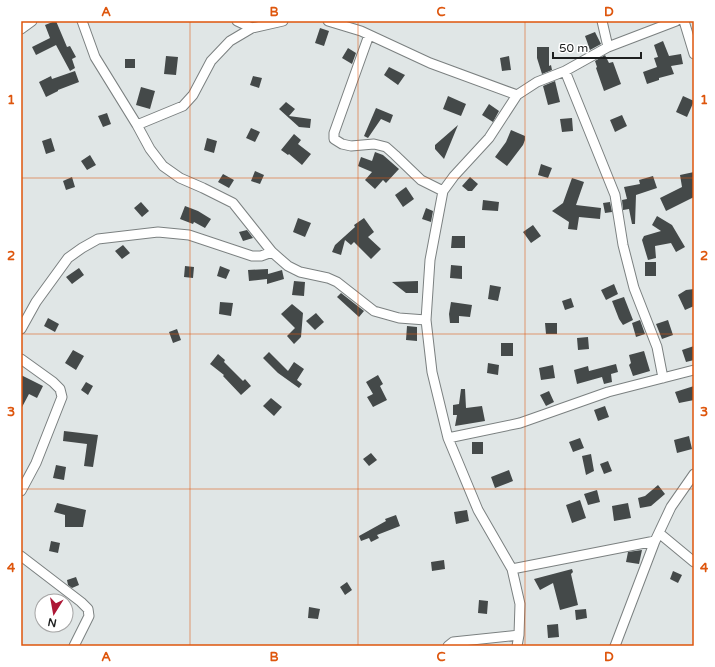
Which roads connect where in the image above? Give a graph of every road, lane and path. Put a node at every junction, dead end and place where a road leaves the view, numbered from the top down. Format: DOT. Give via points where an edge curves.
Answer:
graph roads {
  1 [pos="32,21"];
  2 [pos="82,21"];
  3 [pos="237,21"];
  4 [pos="283,21"];
  5 [pos="328,21"];
  6 [pos="362,21"];
  7 [pos="602,21"];
  8 [pos="676,21"];
  9 [pos="684,21"];
  10 [pos="252,28"];
  11 [pos="21,29"];
  12 [pos="365,33"];
  13 [pos="608,48"];
  14 [pos="694,54"];
  15 [pos="565,71"];
  16 [pos="517,95"];
  17 [pos="137,125"];
  18 [pos="443,191"];
  19 [pos="272,252"];
  20 [pos="426,320"];
  21 [pos="22,324"];
  22 [pos="21,359"];
  23 [pos="694,370"];
  24 [pos="663,378"];
  25 [pos="448,438"];
  26 [pos="694,474"];
  27 [pos="21,491"];
  28 [pos="657,537"];
  29 [pos="21,556"];
  30 [pos="694,562"];
  31 [pos="512,569"];
  32 [pos="519,635"];
  33 [pos="74,646"];
  34 [pos="448,646"];
  35 [pos="517,646"];
  36 [pos="615,646"];
  1 -- 11 [label="street"];
  2 -- 17 [label="street" via="95,57"];
  3 -- 10 [label="street"];
  4 -- 10 [label="street"];
  5 -- 12 [label="street"];
  6 -- 12 [label="street"];
  7 -- 13 [label="street"];
  8 -- 13 [label="street"];
  9 -- 14 [label="street"];
  10 -- 17 [label="street" via="230,41 211,61 193,95 183,106"];
  12 -- 16 [label="street" via="430,63"];
  12 -- 18 [label="street" via="334,139 351,146 374,144 386,147 421,180"];
  13 -- 15 [label="street"];
  15 -- 16 [label="street" via="538,82"];
  15 -- 24 [label="street" via="615,195 634,288 656,347"];
  16 -- 18 [label="street" via="489,138"];
  17 -- 19 [label="street" via="163,166 180,178 233,204"];
  18 -- 20 [label="street" via="430,260"];
  19 -- 20 [label="street" via="288,266 300,272 337,282 374,311 399,318"];
  19 -- 21 [label="street" via="252,256 189,235 158,232 98,239 68,258"];
  20 -- 25 [label="street" via="432,372"];
  22 -- 27 [label="street" via="53,382 60,389 62,397 36,463"];
  23 -- 24 [label="street"];
  24 -- 25 [label="street" via="608,392 520,423"];
  25 -- 31 [label="street" via="478,510"];
  26 -- 28 [label="street" via="671,507"];
  28 -- 30 [label="street"];
  28 -- 31 [label="street"];
  28 -- 36 [label="street"];
  29 -- 33 [label="street" via="88,609 89,616"];
  31 -- 32 [label="street" via="520,604"];
  32 -- 34 [label="street" via="453,642"];
  32 -- 35 [label="street"];
}
